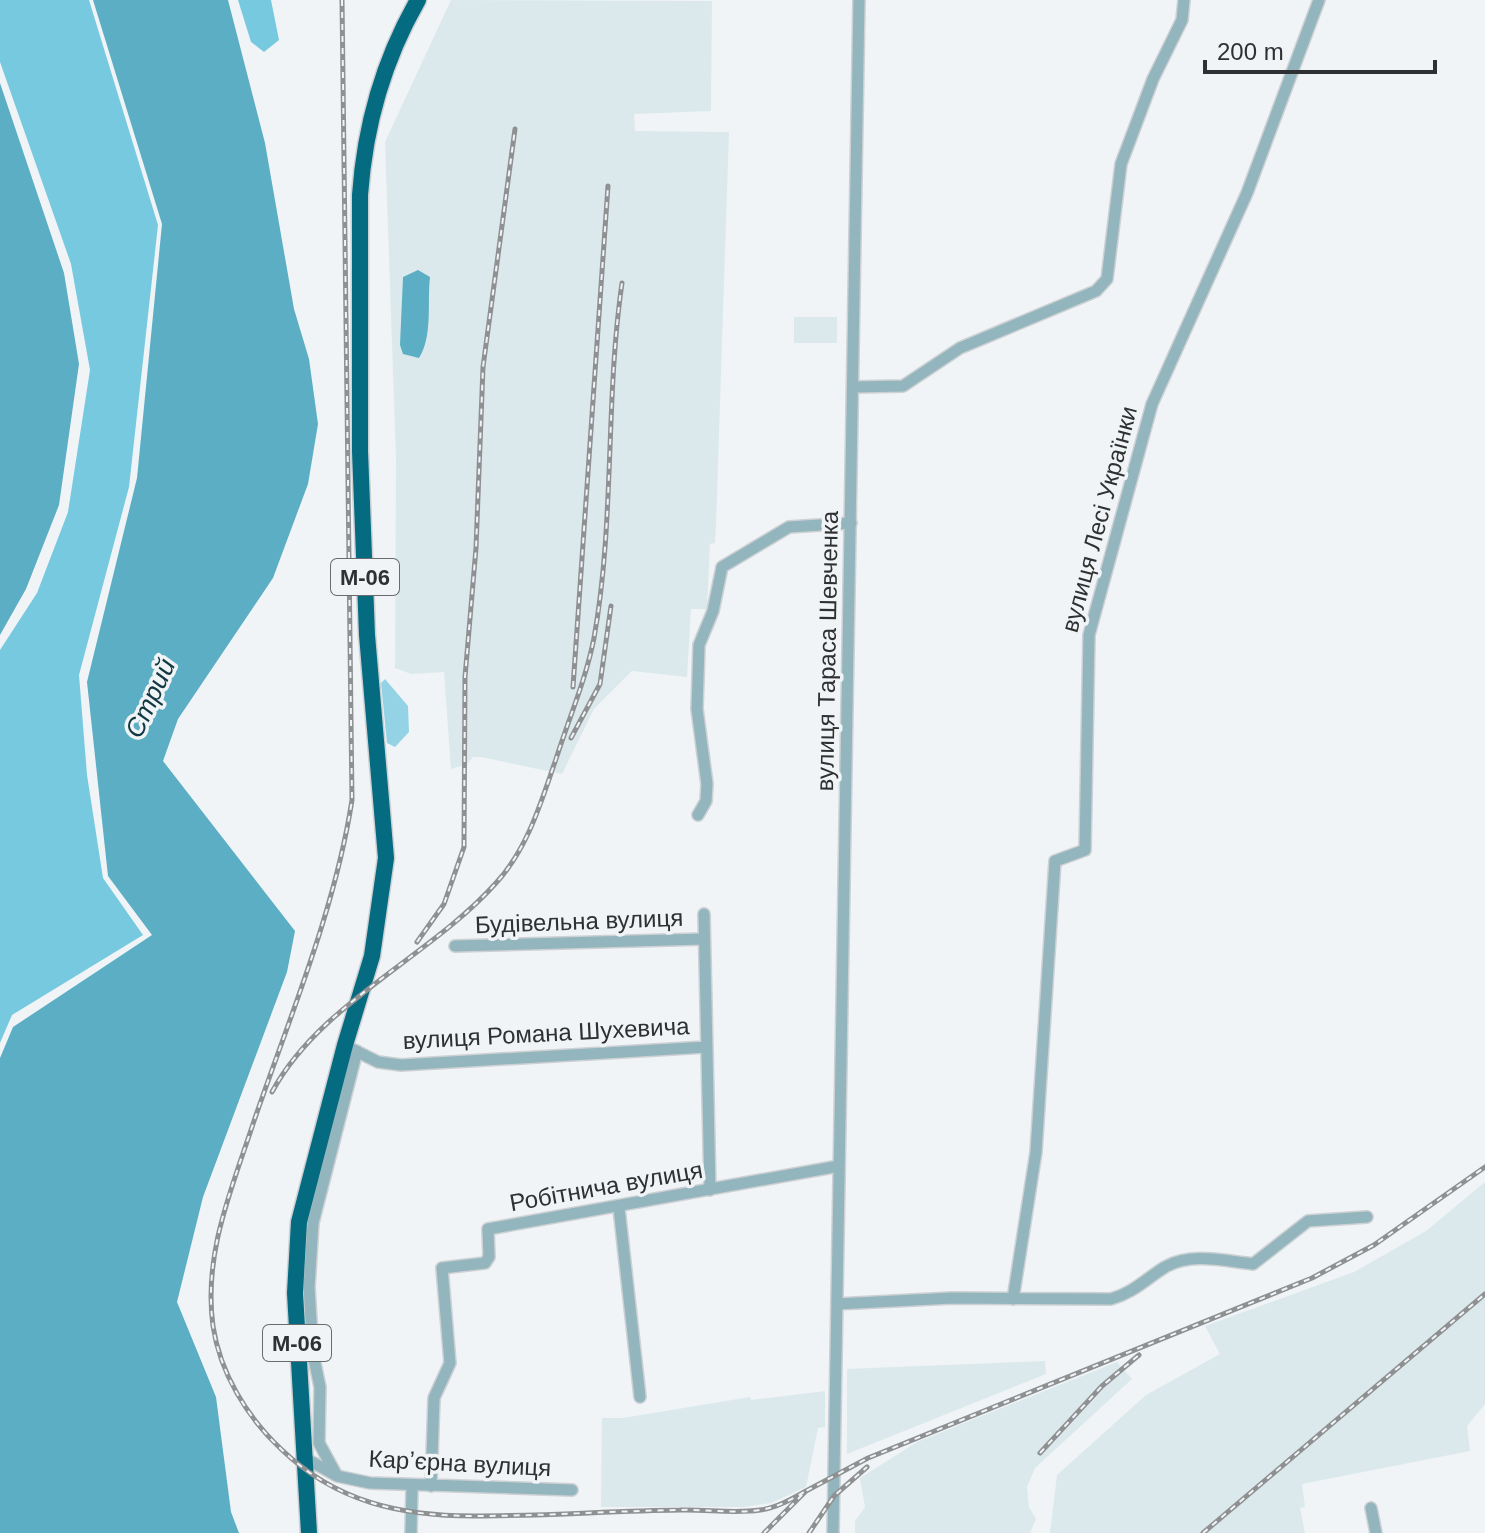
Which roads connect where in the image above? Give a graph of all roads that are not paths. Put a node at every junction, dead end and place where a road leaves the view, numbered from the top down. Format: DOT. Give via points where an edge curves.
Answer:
graph roads {
  1 [pos="418,0"];
  2 [pos="859,0"];
  3 [pos="1184,0"];
  4 [pos="1319,0"];
  5 [pos="854,387"];
  6 [pos="851,523"];
  7 [pos="698,815"];
  8 [pos="704,914"];
  9 [pos="704,939"];
  10 [pos="455,946"];
  11 [pos="706,1047"];
  12 [pos="351,1048"];
  13 [pos="839,1166"];
  14 [pos="710,1190"];
  15 [pos="619,1208"];
  16 [pos="1367,1217"];
  17 [pos="1013,1299"];
  18 [pos="837,1304"];
  19 [pos="640,1397"];
  20 [pos="305,1458"];
  21 [pos="337,1476"];
  22 [pos="431,1486"];
  23 [pos="412,1487"];
  24 [pos="572,1490"];
  25 [pos="1371,1508"];
  26 [pos="309,1533"];
  27 [pos="411,1533"];
  28 [pos="833,1533"];
  29 [pos="1376,1533"];
  1 -- 12 [label="highway, М-06" via="377,93 362,172 358,231 367,635 386,858"];
  2 -- 5 [label="street, вулиця Тараса Шевченка"];
  3 -- 5 [label="street" via="1182,20 1121,164 1107,279 1096,291 960,348 903,386"];
  4 -- 17 [label="street, вулиця Лесі Українки" via="1247,193 1158,384 1089,635 1085,850 1055,861 1036,1152"];
  5 -- 6 [label="street, вулиця Тараса Шевченка"];
  6 -- 7 [label="street" via="789,527 722,567 699,645 697,709 707,784"];
  6 -- 13 [label="street, вулиця Тараса Шевченка"];
  8 -- 9 [label="street"];
  9 -- 10 [label="street, Будівельна вулиця"];
  9 -- 11 [label="street"];
  11 -- 12 [label="street, вулиця Романа Шухевича" via="401,1065 378,1062"];
  11 -- 14 [label="street"];
  12 -- 20 [label="highway, М-06" via="305,1194 296,1246"];
  12 -- 21 [label="street" via="313,1223 309,1287 320,1387 319,1443"];
  13 -- 14 [label="street, Робітнича вулиця"];
  13 -- 18 [label="street, вулиця Тараса Шевченка"];
  14 -- 15 [label="street, Робітнича вулиця"];
  15 -- 19 [label="street"];
  15 -- 22 [label="street, Робітнича вулиця" via="488,1229 485,1263 442,1268 450,1363 434,1398"];
  16 -- 17 [label="street" via="1308,1221 1253,1264 1192,1258 1167,1266 1130,1293 1111,1299"];
  17 -- 18 [label="street"];
  18 -- 28 [label="street, вулиця Тараса Шевченка"];
  20 -- 21 [label="street, Карʼєрна вулиця"];
  20 -- 26 [label="highway, М-06"];
  21 -- 23 [label="street, Карʼєрна вулиця"];
  22 -- 23 [label="street, Карʼєрна вулиця"];
  22 -- 24 [label="street, Карʼєрна вулиця"];
  23 -- 27 [label="street"];
  25 -- 29 [label="street"];
}
